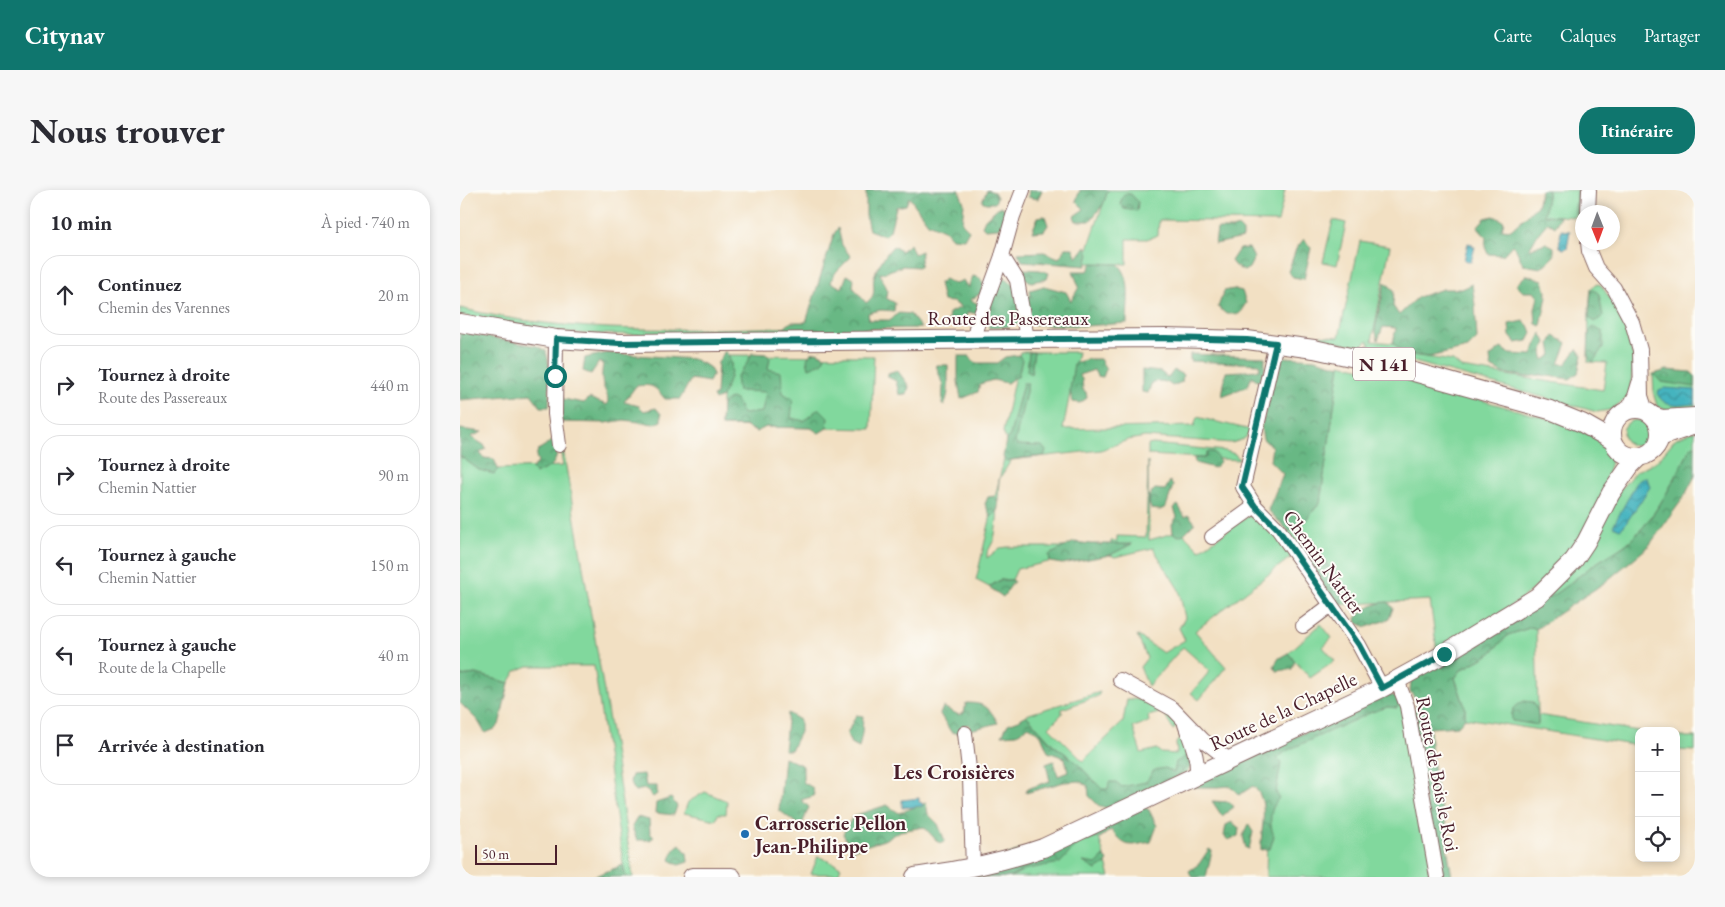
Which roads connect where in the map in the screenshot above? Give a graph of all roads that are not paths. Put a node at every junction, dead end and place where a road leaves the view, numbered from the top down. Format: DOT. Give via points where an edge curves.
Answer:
graph roads {
  1 [pos="1024,190"];
  2 [pos="1589,190"];
  3 [pos="1588,205"];
  4 [pos="1589,250"];
  5 [pos="1002,256"];
  6 [pos="460,323"];
  7 [pos="556,339"];
  8 [pos="975,339"];
  9 [pos="1027,339"];
  10 [pos="1276,343"];
  11 [pos="1640,380"];
  12 [pos="1550,410"];
  13 [pos="1622,414"];
  14 [pos="1649,414"];
  15 [pos="1695,417"];
  16 [pos="1695,425"];
  17 [pos="1660,437"];
  18 [pos="560,445"];
  19 [pos="1615,445"];
  20 [pos="1638,458"];
  21 [pos="1611,494"];
  22 [pos="1255,506"];
  23 [pos="1212,536"];
  24 [pos="1331,605"];
  25 [pos="1303,626"];
  26 [pos="1120,680"];
  27 [pos="1390,684"];
  28 [pos="1185,723"];
  29 [pos="965,733"];
  30 [pos="1229,760"];
  31 [pos="1196,776"];
  32 [pos="973,868"];
  33 [pos="692,877"];
  34 [pos="732,877"];
  35 [pos="915,877"];
  36 [pos="1437,877"];
  1 -- 5 [label="street"];
  2 -- 3 [label="street"];
  4 -- 11 [label="street" via="1596,268 1614,288 1632,322 1640,350"];
  5 -- 8 [label="street"];
  5 -- 9 [label="street" via="1017,280"];
  6 -- 7 [label="main road, Route des Passereaux / N 141"];
  7 -- 8 [label="main road, Route des Passereaux / N 141" via="619,343"];
  7 -- 18 [label="street" via="555,414"];
  8 -- 9 [label="main road, Route des Passereaux / N 141"];
  9 -- 10 [label="main road, Route des Passereaux / N 141" via="1214,338"];
  10 -- 12 [label="main road, Route des Passereaux / N 141" via="1365,359"];
  10 -- 22 [label="street, Chemin Nattier" via="1242,487"];
  11 -- 13 [label="street" via="1635,396"];
  11 -- 14 [label="street" via="1641,396"];
  12 -- 13 [label="main road, Route des Passereaux / N 141" via="1598,418"];
  12 -- 19 [label="main road, Route des Passereaux / N 141" via="1582,423"];
  13 -- 14 [label="main road, N 141" via="1633,409"];
  13 -- 19 [label="main road" via="1611,432"];
  14 -- 15 [label="main road, N 141" via="1662,419"];
  14 -- 17 [label="main road" via="1658,422"];
  16 -- 17 [label="main road"];
  17 -- 20 [label="main road" via="1652,451"];
  19 -- 20 [label="main road, N 141" via="1627,456"];
  19 -- 21 [label="main road, Route de la Chapelle"];
  20 -- 21 [label="main road, Route de la Chapelle"];
  21 -- 27 [label="main road, Route de la Chapelle" via="1574,560 1536,597"];
  22 -- 23 [label="street"];
  22 -- 24 [label="street, Chemin Nattier" via="1278,529"];
  24 -- 25 [label="street"];
  24 -- 27 [label="street, Chemin Nattier"];
  26 -- 28 [label="street" via="1173,709"];
  27 -- 30 [label="main road, Route de la Chapelle"];
  27 -- 36 [label="street, Route de Bois le Roi" via="1407,706"];
  28 -- 30 [label="street"];
  28 -- 31 [label="street" via="1196,760"];
  29 -- 32 [label="street"];
  30 -- 31 [label="main road, Route de la Chapelle"];
  31 -- 32 [label="main road, Route de la Chapelle" via="1043,848"];
  32 -- 35 [label="main road, Route de la Chapelle"];
  33 -- 34 [label="main road"];
}
